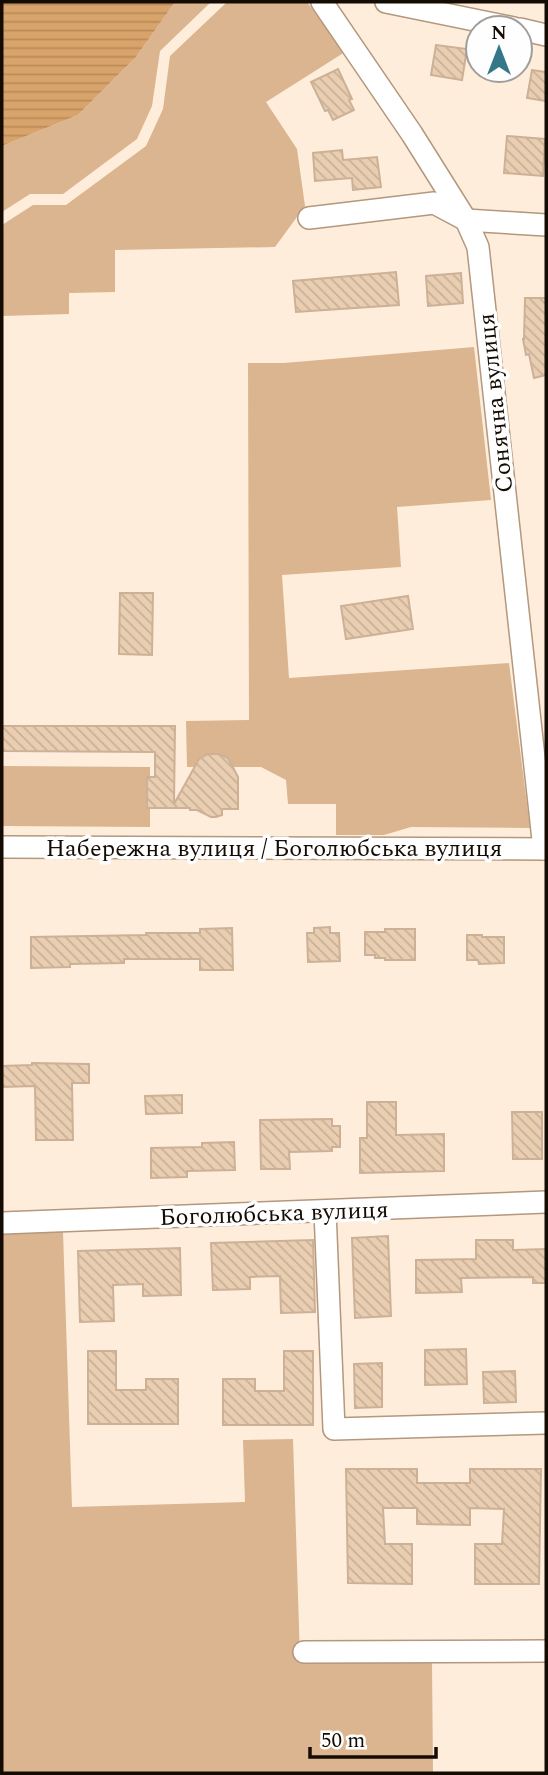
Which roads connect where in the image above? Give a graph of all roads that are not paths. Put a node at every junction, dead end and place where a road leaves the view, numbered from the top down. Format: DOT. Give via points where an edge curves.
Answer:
graph roads {
  1 [pos="322,2"];
  2 [pos="386,2"];
  3 [pos="464,18"];
  4 [pos="309,218"];
  5 [pos="466,220"];
  6 [pos="546,225"];
  7 [pos="2,847"];
  8 [pos="545,849"];
  9 [pos="546,1202"];
  10 [pos="325,1211"];
  11 [pos="2,1223"];
  12 [pos="546,1423"];
  13 [pos="546,1651"];
  14 [pos="304,1652"];
  1 -- 5 [label="street, Сонячна вулиця"];
  2 -- 3 [label="street"];
  4 -- 5 [label="street" via="434,203"];
  5 -- 6 [label="street"];
  5 -- 8 [label="street, Сонячна вулиця" via="478,247"];
  7 -- 8 [label="street, Набережна вулиця / Боголюбська вулиця"];
  9 -- 10 [label="street, Боголюбська вулиця"];
  10 -- 11 [label="street, Боголюбська вулиця"];
  10 -- 12 [label="street" via="334,1429"];
  13 -- 14 [label="street"];
}
